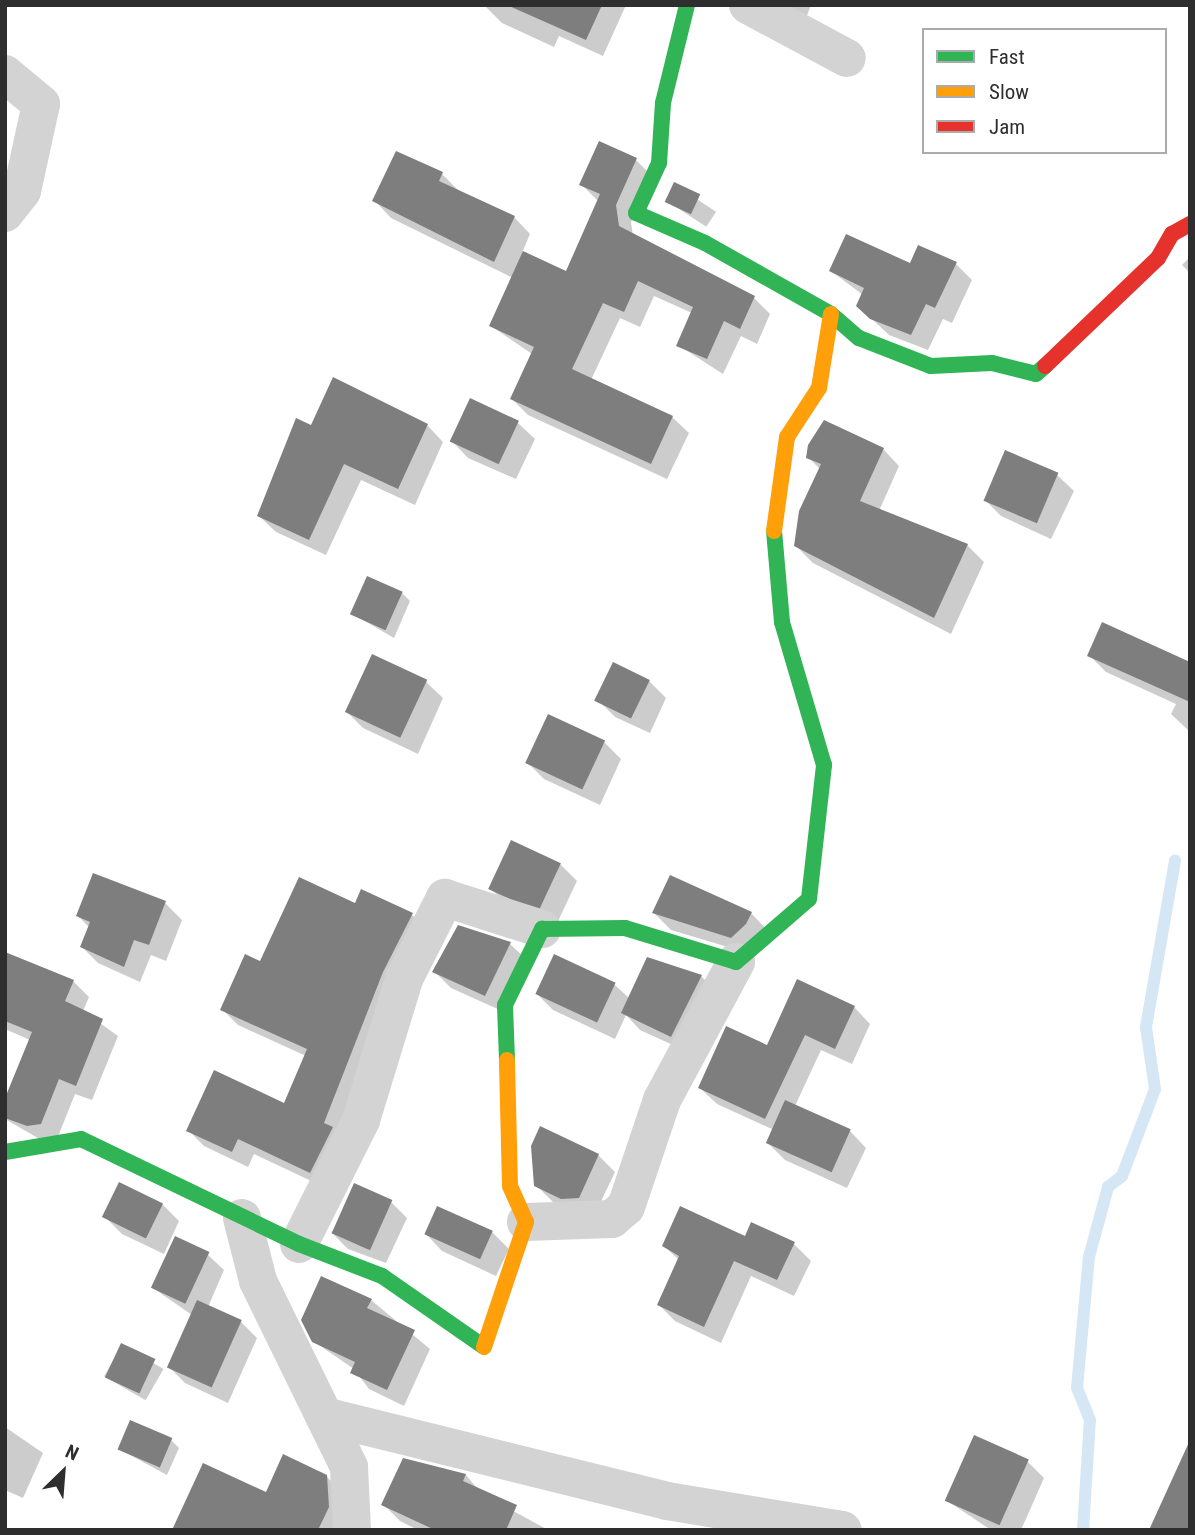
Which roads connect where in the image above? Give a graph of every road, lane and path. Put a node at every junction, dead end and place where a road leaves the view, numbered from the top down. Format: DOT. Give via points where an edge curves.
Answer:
graph roads {
  1 [pos="687,5"];
  2 [pos="748,5"];
  3 [pos="847,58"];
  4 [pos="5,74"];
  5 [pos="5,213"];
  6 [pos="1190,224"];
  7 [pos="831,314"];
  8 [pos="542,929"];
  9 [pos="736,962"];
  10 [pos="5,1152"];
  11 [pos="242,1218"];
  12 [pos="526,1222"];
  13 [pos="299,1244"];
  14 [pos="324,1416"];
  15 [pos="352,1530"];
  16 [pos="843,1530"];
  1 -- 7 [label="street" via="663,103 659,163 636,214 705,243"];
  2 -- 3 [label="street"];
  4 -- 5 [label="street" via="41,104 22,191"];
  6 -- 7 [label="street" via="1172,234 1158,258 1036,374 992,363 932,366 859,338"];
  7 -- 9 [label="street" via="819,388 787,437 771,552 782,622 824,765 809,899"];
  8 -- 9 [label="street" via="625,928"];
  8 -- 12 [label="street" via="505,1005 510,1186"];
  8 -- 13 [label="street" via="445,898 404,979 361,1120"];
  9 -- 12 [label="street" via="662,1100 625,1207 612,1219"];
  10 -- 11 [label="street" via="81,1139"];
  11 -- 13 [label="street"];
  11 -- 14 [label="street" via="258,1281"];
  12 -- 13 [label="street" via="483,1349 382,1276"];
  14 -- 15 [label="street" via="349,1467"];
  14 -- 16 [label="street" via="667,1501"];
}
